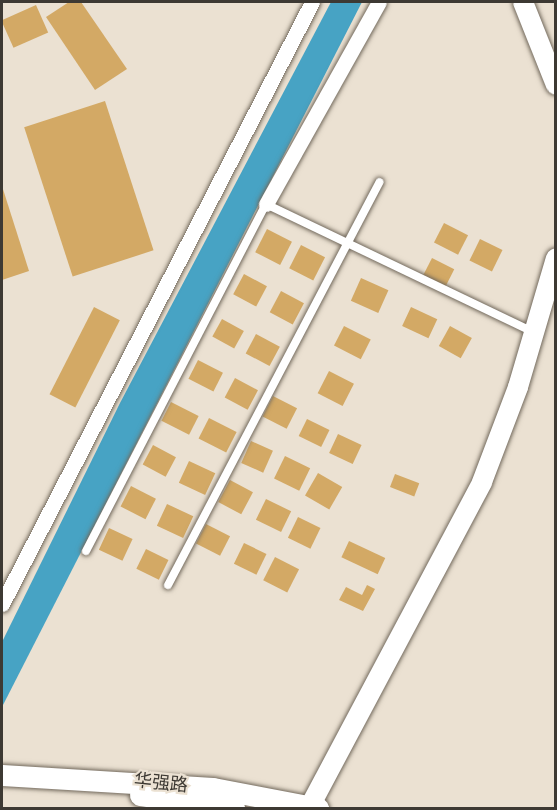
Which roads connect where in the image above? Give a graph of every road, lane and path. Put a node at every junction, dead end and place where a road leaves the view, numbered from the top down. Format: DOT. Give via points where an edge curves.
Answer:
graph roads {
  1 [pos="312,2"];
  2 [pos="378,2"];
  3 [pos="523,2"];
  4 [pos="555,85"];
  5 [pos="380,182"];
  6 [pos="266,204"];
  7 [pos="347,244"];
  8 [pos="555,258"];
  9 [pos="535,333"];
  10 [pos="86,551"];
  11 [pos="168,585"];
  12 [pos="2,604"];
  13 [pos="2,775"];
  14 [pos="2,788"];
  15 [pos="234,808"];
  16 [pos="312,808"];
  1 -- 12 [label="street"];
  2 -- 6 [label="street"];
  3 -- 4 [label="street"];
  5 -- 7 [label="lane"];
  6 -- 7 [label="lane"];
  6 -- 10 [label="lane"];
  7 -- 9 [label="lane"];
  7 -- 11 [label="lane"];
  8 -- 9 [label="street"];
  9 -- 16 [label="street" via="482,482"];
  13 -- 16 [label="main road, 华强路" via="121,779"];
  14 -- 15 [label="main road, 华强路" via="125,793"];
}
